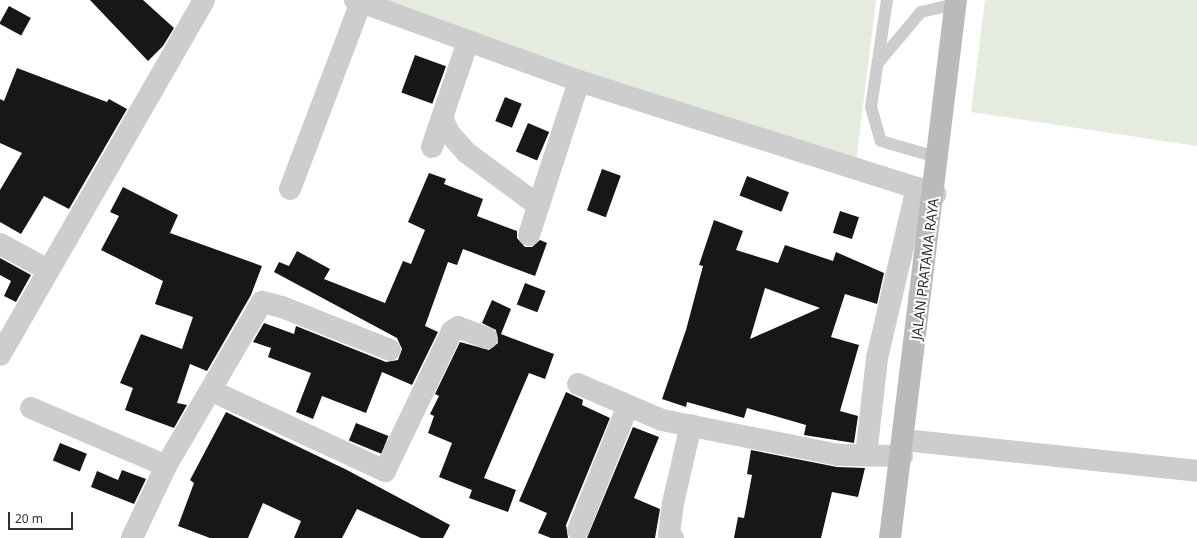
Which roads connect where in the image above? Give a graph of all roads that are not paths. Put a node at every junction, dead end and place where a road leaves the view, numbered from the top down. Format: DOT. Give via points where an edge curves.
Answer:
graph roads {
  1 [pos="204,0"];
  2 [pos="887,0"];
  3 [pos="358,1"];
  4 [pos="956,2"];
  5 [pos="468,41"];
  6 [pos="878,63"];
  7 [pos="579,81"];
  8 [pos="442,118"];
  9 [pos="432,147"];
  10 [pos="940,158"];
  11 [pos="290,189"];
  12 [pos="926,191"];
  13 [pos="539,206"];
  14 [pos="529,235"];
  15 [pos="0,244"];
  16 [pos="48,270"];
  17 [pos="487,338"];
  18 [pos="390,350"];
  19 [pos="0,355"];
  20 [pos="578,384"];
  21 [pos="212,391"];
  22 [pos="31,408"];
  23 [pos="627,408"];
  24 [pos="691,425"];
  25 [pos="903,448"];
  26 [pos="866,455"];
  27 [pos="166,466"];
  28 [pos="1197,472"];
  29 [pos="578,530"];
  30 [pos="132,538"];
  31 [pos="673,538"];
  32 [pos="890,538"];
  1 -- 16 [label="street"];
  2 -- 6 [label="lane"];
  3 -- 5 [label="street"];
  3 -- 11 [label="street"];
  4 -- 6 [label="lane" via="921,12"];
  4 -- 10 [label="main road, JALAN PRATAMA RAYA"];
  5 -- 7 [label="street"];
  5 -- 8 [label="street"];
  6 -- 10 [label="lane" via="871,107 881,140"];
  7 -- 12 [label="street"];
  7 -- 13 [label="street"];
  8 -- 9 [label="street"];
  8 -- 13 [label="street" via="449,133 467,153"];
  10 -- 12 [label="main road, JALAN PRATAMA RAYA"];
  12 -- 25 [label="main road, JALAN PRATAMA RAYA"];
  12 -- 26 [label="street" via="877,358"];
  13 -- 14 [label="street"];
  15 -- 16 [label="street"];
  16 -- 19 [label="street"];
  17 -- 21 [label="street" via="458,327 452,331 385,471"];
  18 -- 21 [label="street" via="264,302"];
  20 -- 23 [label="street"];
  21 -- 27 [label="street"];
  22 -- 27 [label="street"];
  23 -- 24 [label="street"];
  23 -- 29 [label="street"];
  24 -- 26 [label="street" via="840,455"];
  24 -- 31 [label="street" via="673,503 669,535"];
  25 -- 26 [label="street"];
  25 -- 28 [label="street"];
  25 -- 32 [label="main road, JALAN PRATAMA RAYA"];
  27 -- 30 [label="street"];
}
